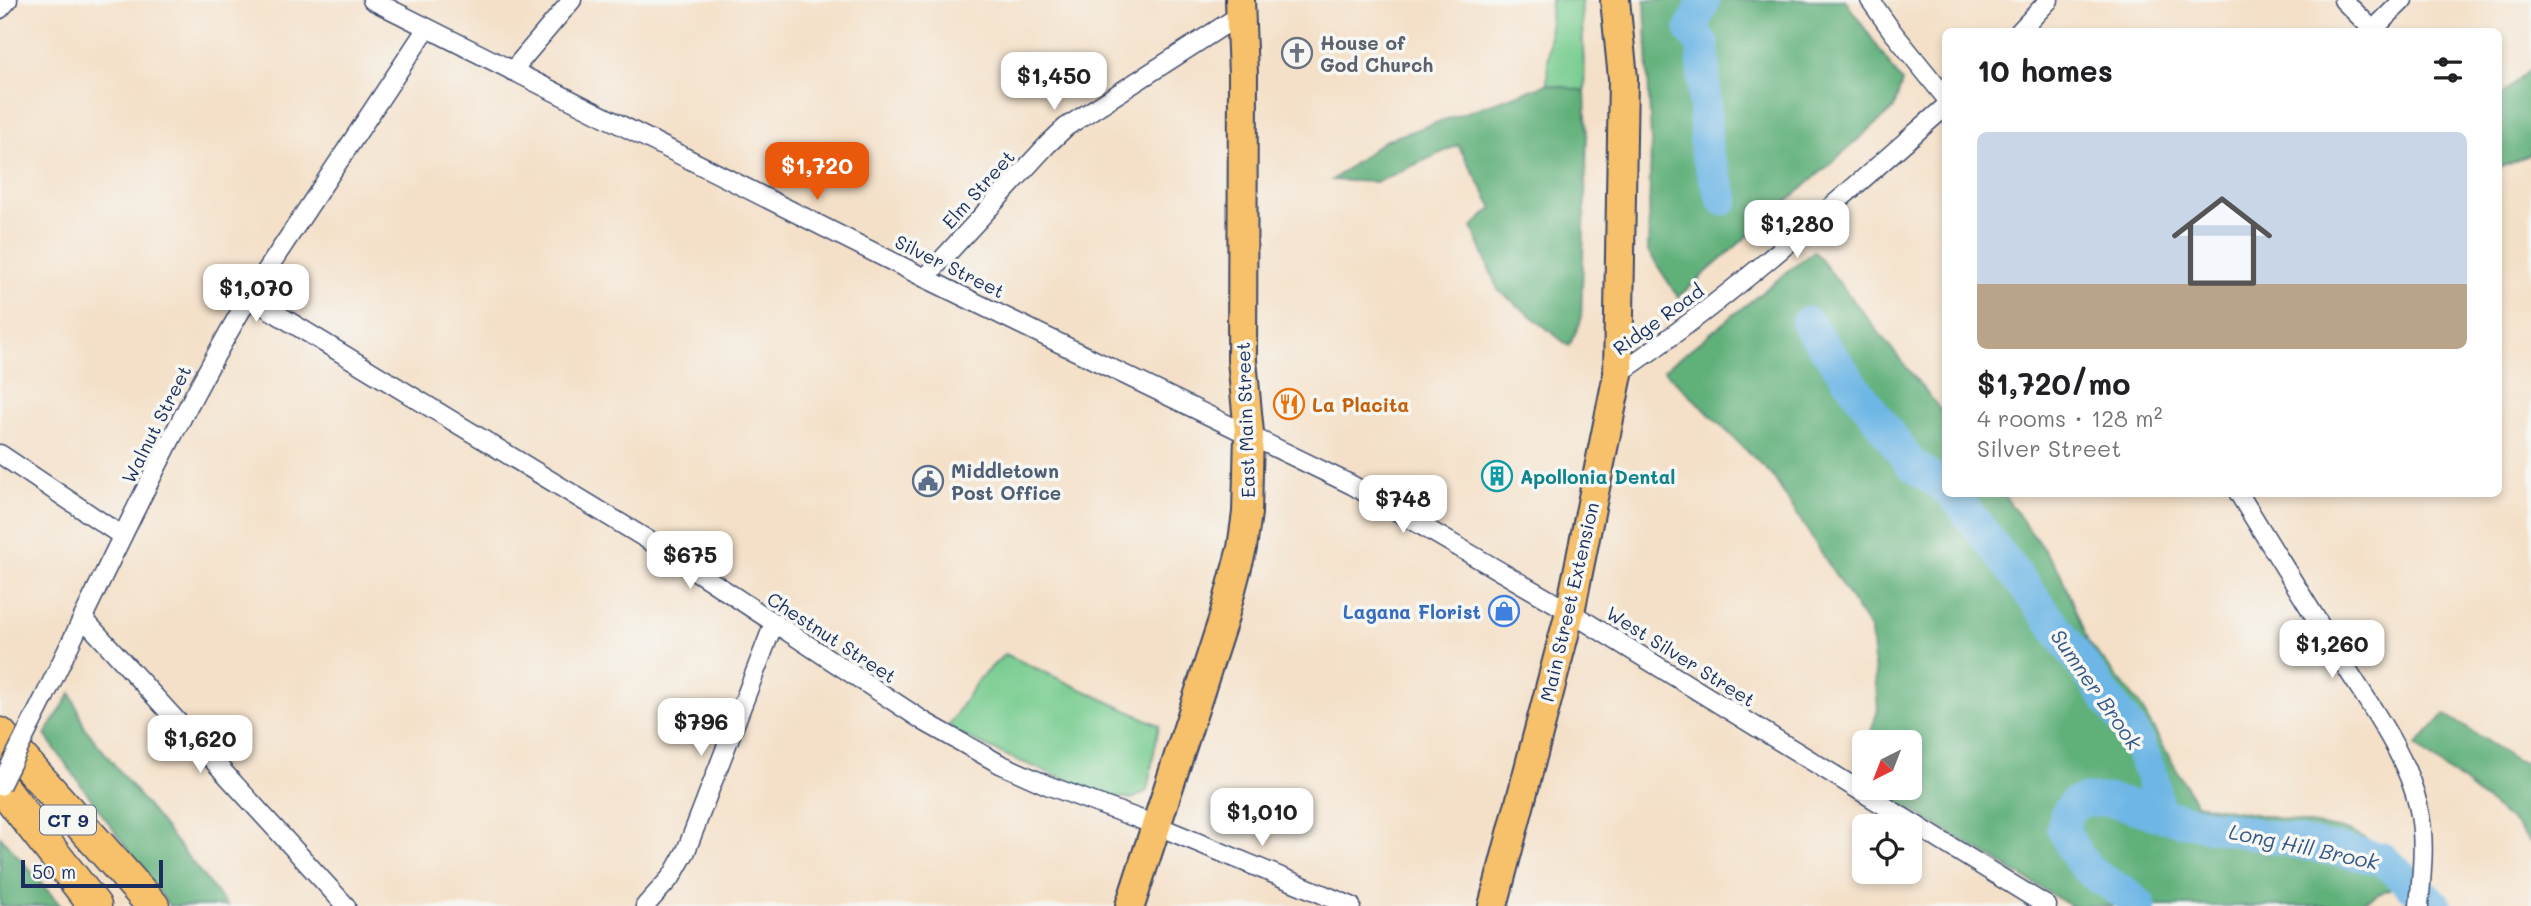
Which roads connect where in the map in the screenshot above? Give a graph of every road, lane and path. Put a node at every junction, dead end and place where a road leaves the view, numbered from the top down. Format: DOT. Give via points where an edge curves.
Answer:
graph roads {
  1 [pos="8,0"];
  2 [pos="372,0"];
  3 [pos="572,0"];
  4 [pos="1615,0"];
  5 [pos="1870,0"];
  6 [pos="2049,0"];
  7 [pos="2343,0"];
  8 [pos="2403,0"];
  9 [pos="1240,8"];
  10 [pos="0,9"];
  11 [pos="427,28"];
  12 [pos="2023,28"];
  13 [pos="2369,28"];
  14 [pos="2375,28"];
  15 [pos="513,71"];
  16 [pos="1942,93"];
  17 [pos="1942,109"];
  18 [pos="925,278"];
  19 [pos="249,297"];
  20 [pos="1618,374"];
  21 [pos="1249,433"];
  22 [pos="0,454"];
  23 [pos="2241,497"];
  24 [pos="122,536"];
  25 [pos="1570,612"];
  26 [pos="83,618"];
  27 [pos="774,623"];
  28 [pos="0,734"];
  29 [pos="0,785"];
  30 [pos="1158,826"];
  31 [pos="95,906"];
  32 [pos="134,906"];
  33 [pos="153,906"];
  34 [pos="346,906"];
  35 [pos="645,906"];
  36 [pos="1130,906"];
  37 [pos="1351,906"];
  38 [pos="1493,906"];
  39 [pos="2047,906"];
  40 [pos="2419,906"];
  1 -- 10 [label="street"];
  2 -- 11 [label="street, Silver Street"];
  3 -- 15 [label="street"];
  4 -- 20 [label="main road, Main Street Extension" via="1623,78"];
  5 -- 16 [label="street"];
  6 -- 12 [label="street"];
  7 -- 13 [label="street"];
  8 -- 14 [label="street"];
  9 -- 18 [label="street, Elm Street" via="1066,127"];
  9 -- 21 [label="main road, East Main Street" via="1242,360"];
  11 -- 15 [label="street, Silver Street"];
  11 -- 19 [label="street, Walnut Street"];
  15 -- 18 [label="street, Silver Street"];
  17 -- 20 [label="street, Ridge Road" via="1714,304"];
  18 -- 21 [label="street, Silver Street"];
  19 -- 24 [label="street, Walnut Street"];
  19 -- 27 [label="street, Chestnut Street" via="598,509"];
  20 -- 25 [label="main road, Main Street Extension"];
  21 -- 25 [label="street, West Silver Street" via="1364,491"];
  21 -- 30 [label="main road, East Main Street" via="1247,513 1234,585"];
  22 -- 24 [label="street"];
  23 -- 40 [label="street" via="2385,729 2406,771 2418,804 2422,837"];
  24 -- 26 [label="street, Walnut Street"];
  25 -- 38 [label="main road, Main Street Extension"];
  25 -- 39 [label="street, West Silver Street"];
  26 -- 29 [label="street, Walnut Street, bridge"];
  26 -- 34 [label="street"];
  27 -- 30 [label="street, Chestnut Street" via="903,709 1000,764"];
  27 -- 35 [label="street" via="685,851 672,876"];
  28 -- 32 [label="highway, CT 9"];
  28 -- 33 [label="highway"];
  29 -- 31 [label="highway, CT 9"];
  30 -- 36 [label="main road, East Main Street"];
  30 -- 37 [label="street, Chestnut Street"];
}
